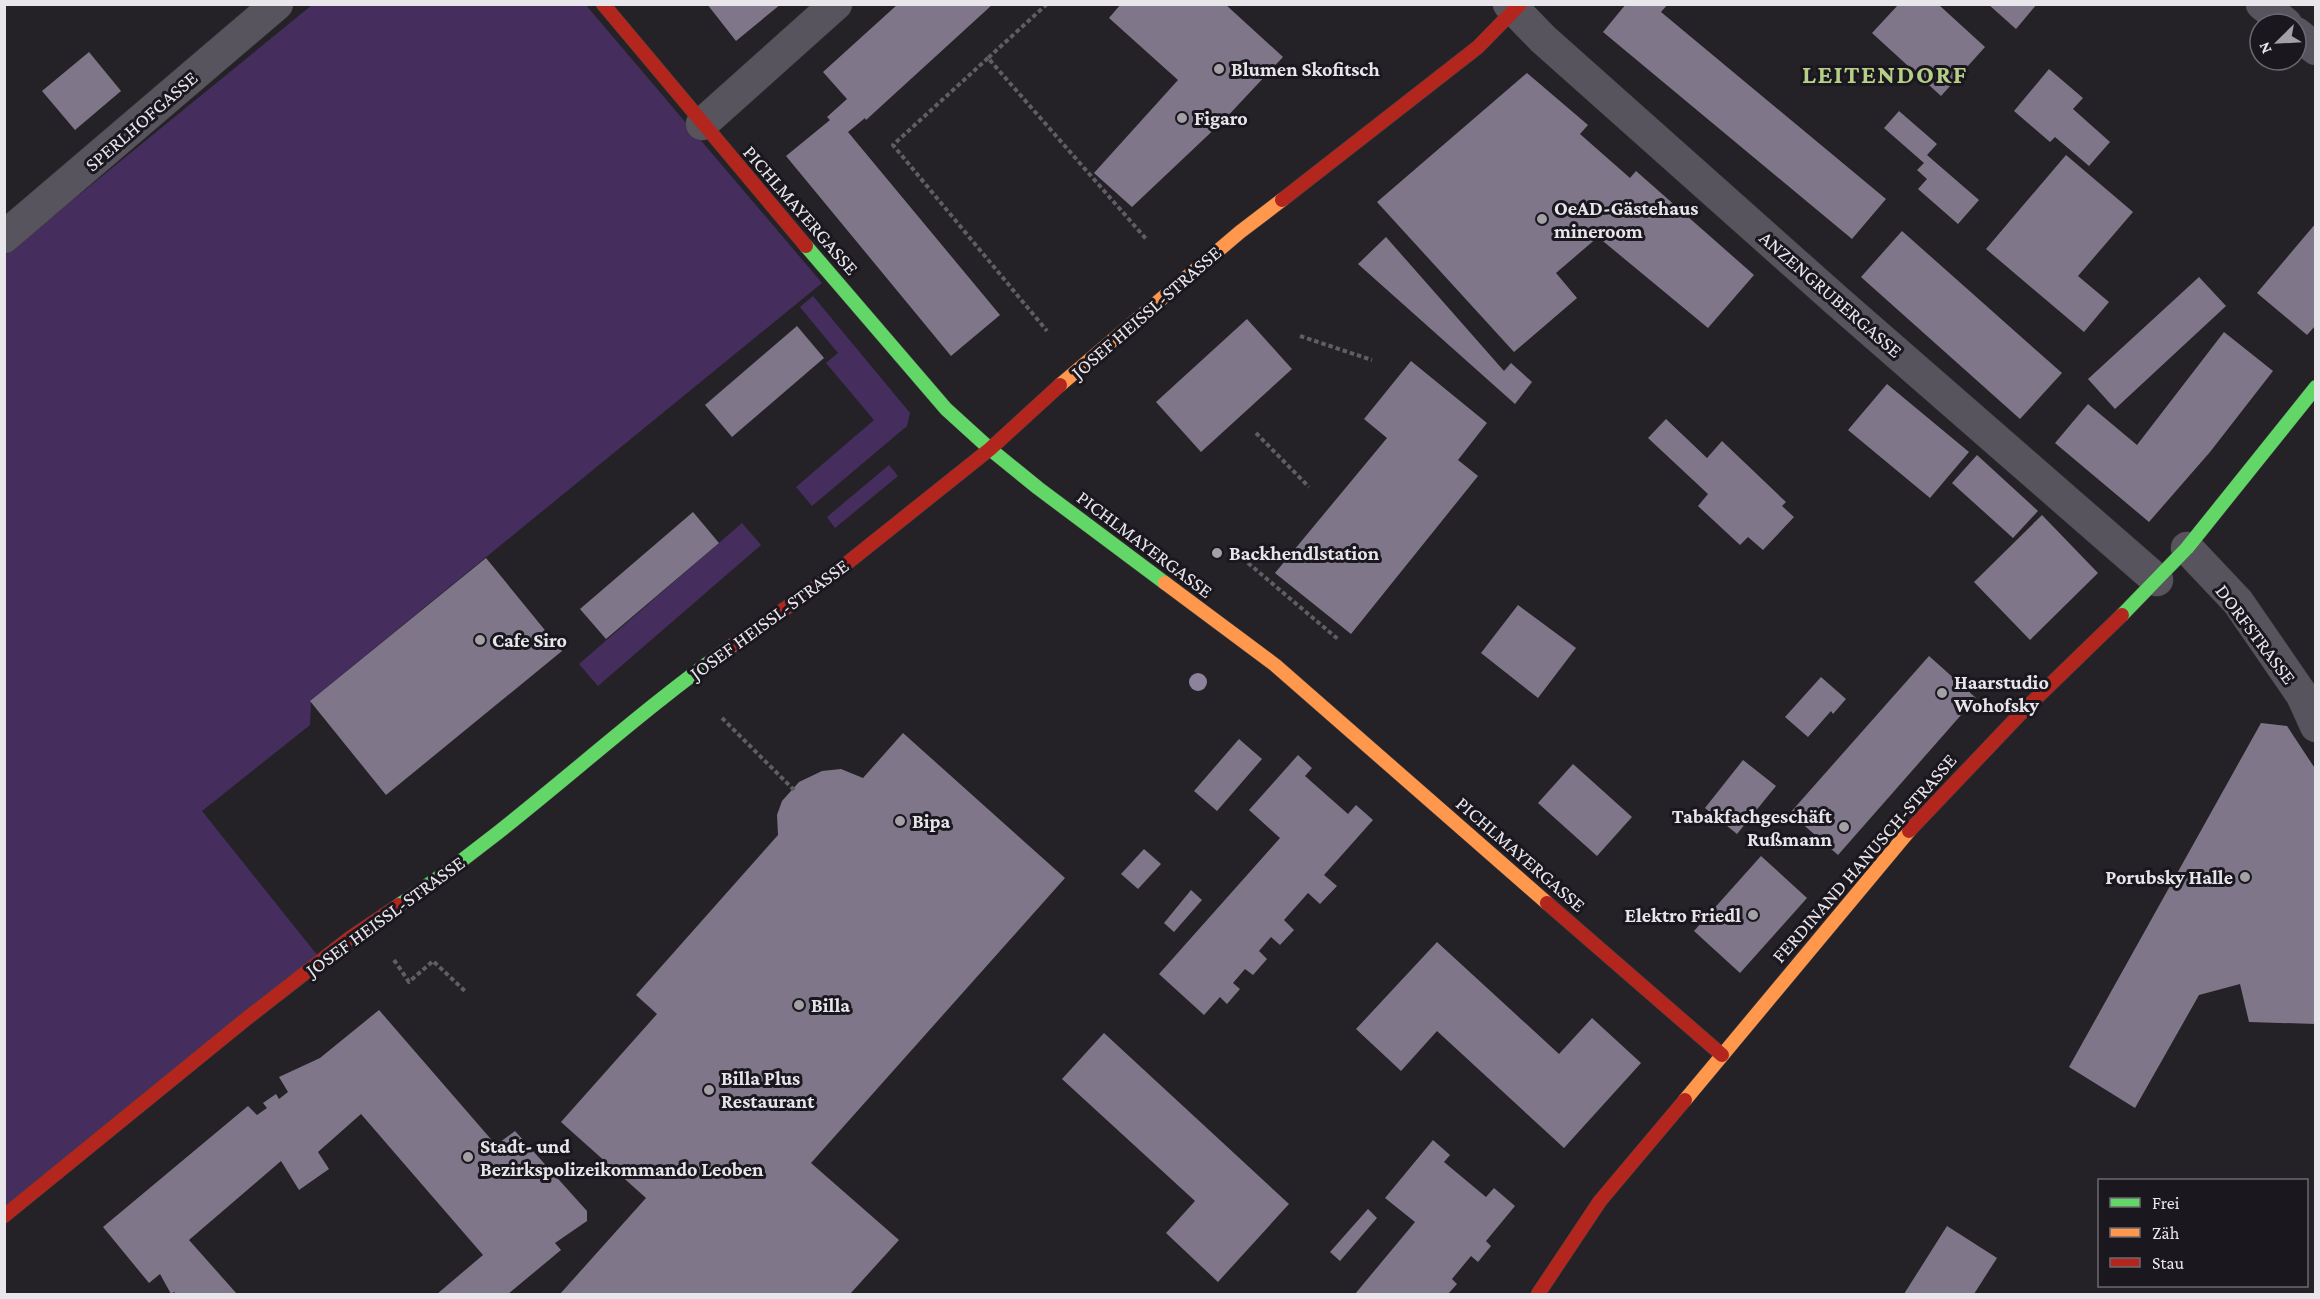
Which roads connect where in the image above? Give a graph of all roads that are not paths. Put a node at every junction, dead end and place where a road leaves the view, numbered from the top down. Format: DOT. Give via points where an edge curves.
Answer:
graph roads {
  1 [pos="603,4"];
  2 [pos="836,4"];
  3 [pos="1515,6"];
  4 [pos="263,9"];
  5 [pos="702,124"];
  6 [pos="4,237"];
  7 [pos="2316,387"];
  8 [pos="990,449"];
  9 [pos="2187,548"];
  10 [pos="2157,580"];
  11 [pos="2316,726"];
  12 [pos="1722,1055"];
  13 [pos="4,1216"];
  14 [pos="1538,1294"];
  1 -- 5 [label="street, PICHLMAYERGASSE"];
  2 -- 5 [label="street"];
  3 -- 8 [label="street, JOSEF HEISSL-STRASSE" via="1478,47 1240,231"];
  3 -- 10 [label="street, ANZENGRUBERGASSE" via="1543,39"];
  4 -- 6 [label="street, SPERLHOFGASSE"];
  5 -- 8 [label="street, PICHLMAYERGASSE" via="946,409"];
  7 -- 9 [label="street, FERDINAND HANUSCH-STRASSE"];
  8 -- 12 [label="street, PICHLMAYERGASSE" via="1275,665"];
  8 -- 13 [label="street, JOSEF HEISSL-STRASSE" via="826,580 685,679 448,873 350,938"];
  9 -- 10 [label="street, FERDINAND HANUSCH-STRASSE"];
  9 -- 11 [label="street, DORFSTRASSE" via="2238,602 2301,695"];
  10 -- 12 [label="street, FERDINAND HANUSCH-STRASSE" via="1925,812"];
  12 -- 14 [label="street, FERDINAND HANUSCH-STRASSE" via="1600,1201"];
}
